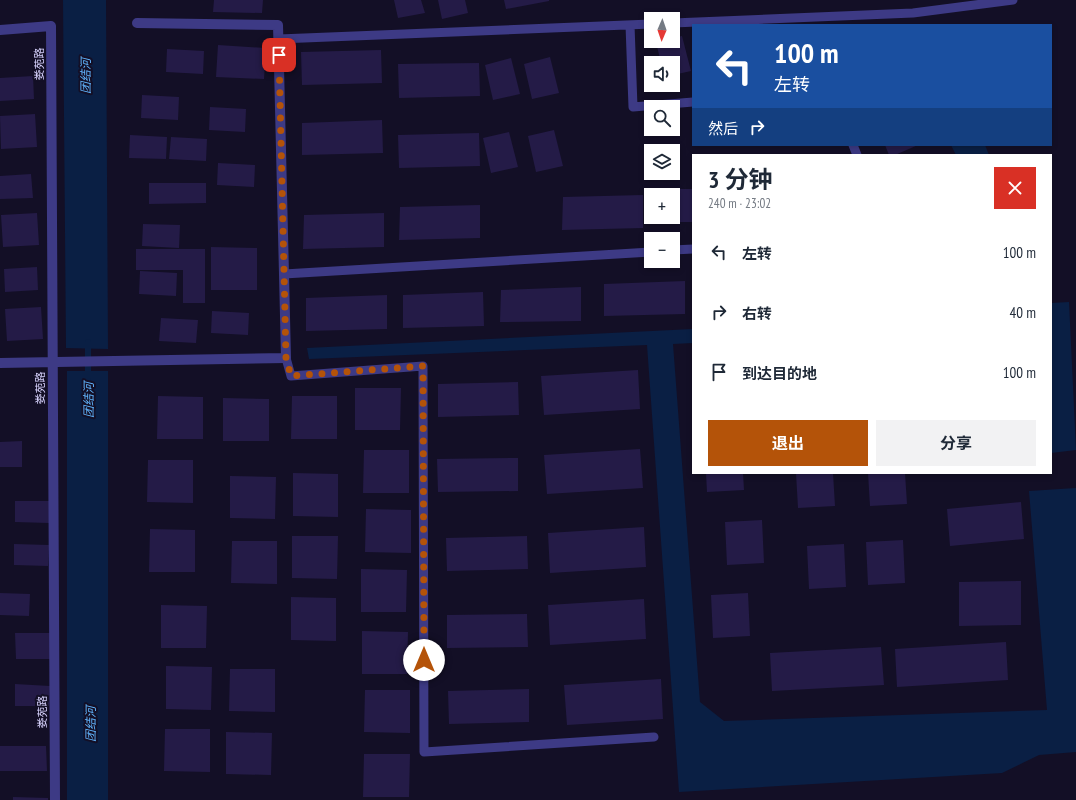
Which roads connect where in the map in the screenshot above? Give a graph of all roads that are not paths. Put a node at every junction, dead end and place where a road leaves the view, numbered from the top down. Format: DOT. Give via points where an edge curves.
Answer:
graph roads {
  1 [pos="1014,0"];
  2 [pos="137,23"];
  3 [pos="680,23"];
  4 [pos="644,24"];
  5 [pos="630,25"];
  6 [pos="0,30"];
  7 [pos="279,39"];
  8 [pos="692,102"];
  9 [pos="692,249"];
  10 [pos="680,250"];
  11 [pos="644,252"];
  12 [pos="284,274"];
  13 [pos="286,358"];
  14 [pos="0,363"];
  15 [pos="52,363"];
  16 [pos="654,737"];
  17 [pos="55,800"];
  1 -- 3 [label="lane" via="914,13"];
  2 -- 7 [label="street" via="278,25"];
  4 -- 5 [label="lane"];
  5 -- 7 [label="lane"];
  5 -- 8 [label="lane" via="633,107"];
  6 -- 15 [label="street, 娄苑路" via="51,26"];
  7 -- 12 [label="street"];
  9 -- 10 [label="lane"];
  11 -- 12 [label="lane"];
  12 -- 13 [label="street"];
  13 -- 15 [label="street"];
  13 -- 16 [label="lane" via="291,376 423,366 424,752"];
  14 -- 15 [label="street"];
  15 -- 17 [label="street, 娄苑路"];
}
